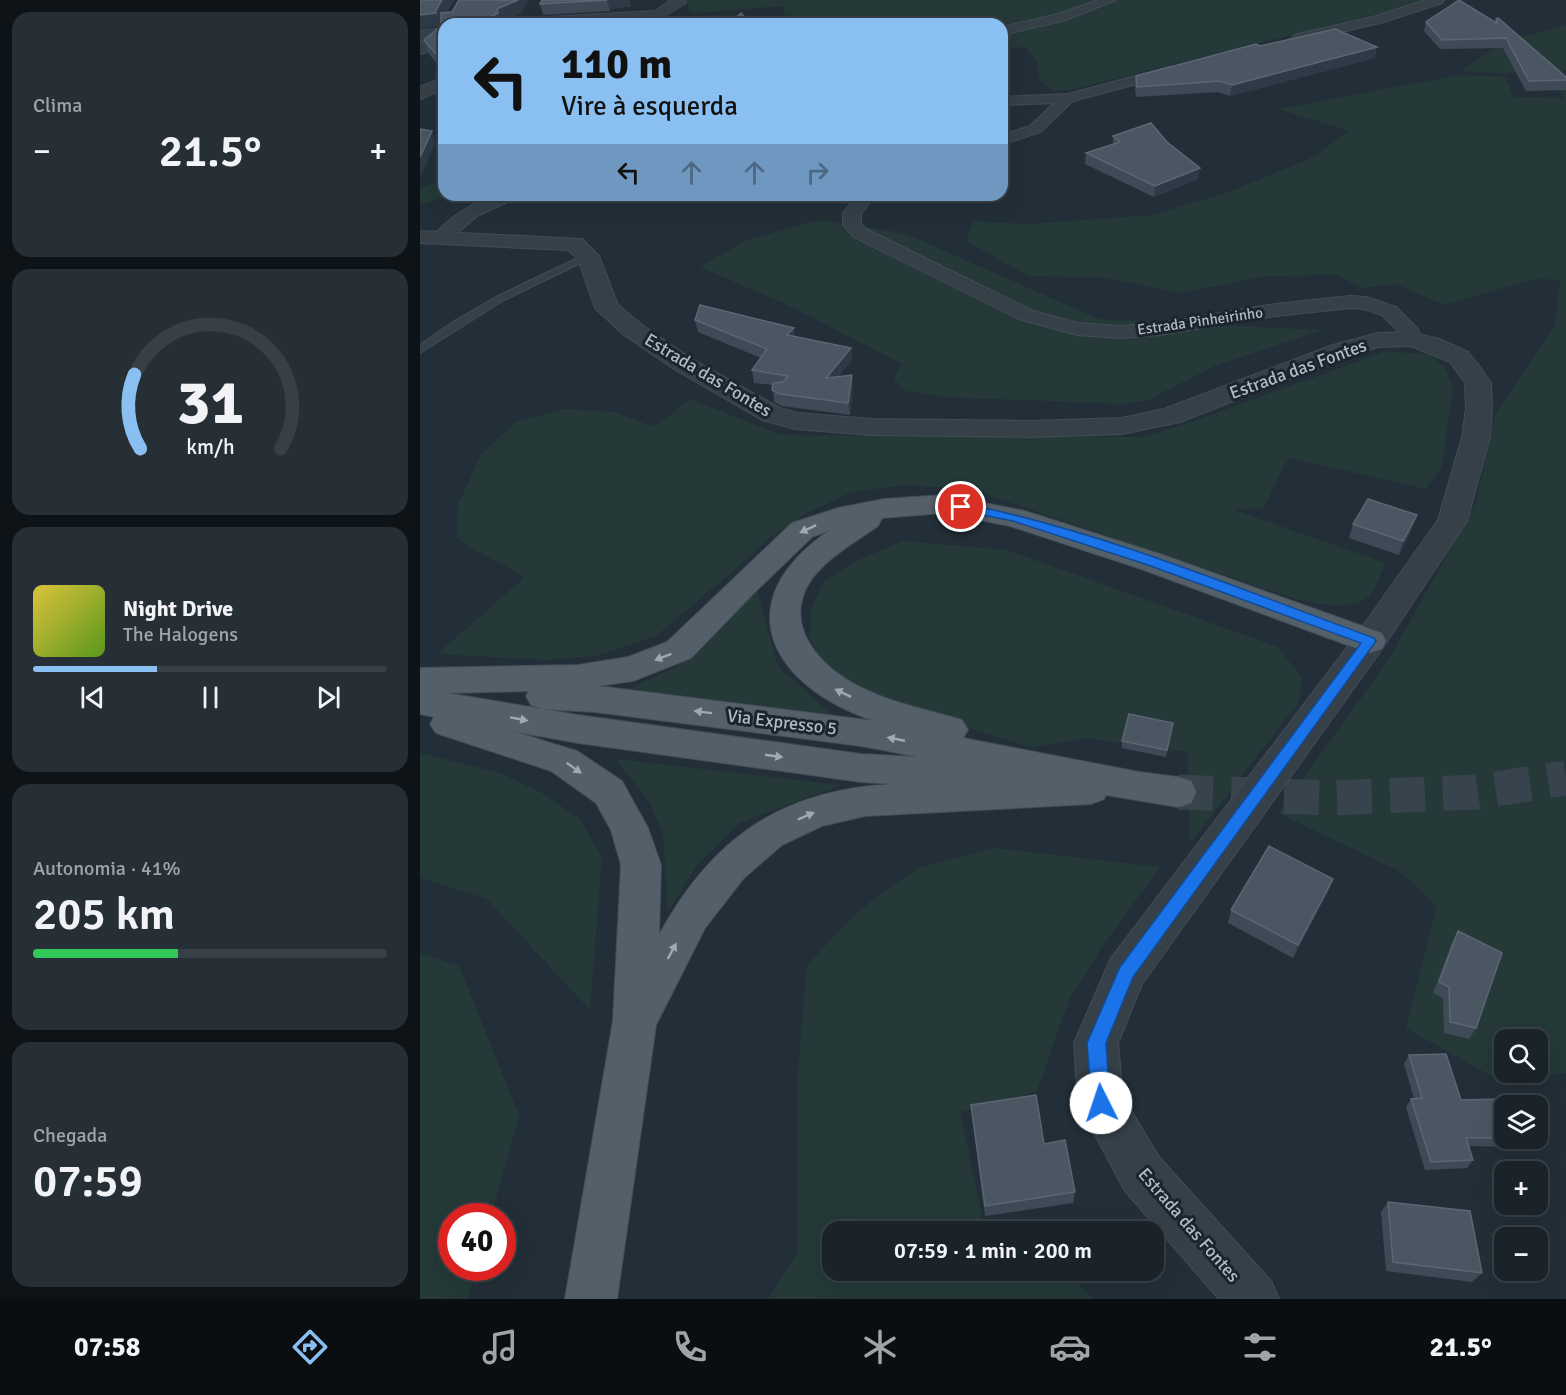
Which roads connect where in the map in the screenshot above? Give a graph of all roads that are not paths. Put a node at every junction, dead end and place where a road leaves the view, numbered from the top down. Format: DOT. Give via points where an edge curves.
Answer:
graph roads {
  1 [pos="678,0"];
  2 [pos="1110,0"];
  3 [pos="1438,0"];
  4 [pos="646,18"];
  5 [pos="1008,30"];
  6 [pos="438,33"];
  7 [pos="438,35"];
  8 [pos="420,36"];
  9 [pos="1290,40"];
  10 [pos="420,50"];
  11 [pos="1180,68"];
  12 [pos="438,85"];
  13 [pos="420,94"];
  14 [pos="1068,98"];
  15 [pos="1008,101"];
  16 [pos="1008,138"];
  17 [pos="492,201"];
  18 [pos="862,201"];
  19 [pos="430,238"];
  20 [pos="588,256"];
  21 [pos="1411,339"];
  22 [pos="420,350"];
  23 [pos="884,508"];
  24 [pos="1370,641"];
  25 [pos="420,681"];
  26 [pos="420,690"];
  27 [pos="420,701"];
  28 [pos="420,715"];
  29 [pos="1139,787"];
  30 [pos="1178,792"];
  31 [pos="635,1021"];
  32 [pos="591,1299"];
  33 [pos="1252,1299"];
  1 -- 4 [label="street" via="673,9"];
  2 -- 5 [label="street"];
  3 -- 9 [label="street" via="1380,19"];
  6 -- 8 [label="street"];
  7 -- 10 [label="street"];
  11 -- 14 [label="street"];
  12 -- 13 [label="street"];
  14 -- 15 [label="street"];
  14 -- 16 [label="street" via="1035,129"];
  17 -- 19 [label="street"];
  18 -- 21 [label="street, Estrada Pinheirinho" via="852,213 852,225 860,233 1026,315 1051,323 1118,332 1350,302 1389,311 1411,333"];
  19 -- 20 [label="street" via="574,244"];
  20 -- 21 [label="street, Estrada das Fontes" via="607,308 633,330 751,403 795,421 871,427 1122,426 1171,416 1360,344"];
  20 -- 22 [label="lane" via="484,307"];
  21 -- 24 [label="street, Estrada das Fontes" via="1459,357 1471,372 1478,383 1476,437 1452,521"];
  23 -- 24 [label="main road" via="943,504 1015,518 1152,562"];
  23 -- 25 [label="main road, one-way" via="838,517 802,530 679,650 633,669 578,676"];
  29 -- 23 [label="main road, one-way" via="848,696 819,681 798,659 788,639 784,611 793,583 812,560"];
  24 -- 33 [label="street, Estrada das Fontes" via="1126,972 1096,1043 1101,1103 1142,1174"];
  29 -- 26 [label="main road, Via Expresso 5, one-way" via="861,732 595,699"];
  27 -- 29 [label="main road, Via Expresso 5, one-way" via="578,729 861,768"];
  28 -- 31 [label="main road, one-way" via="564,761 609,792 629,828 641,865"];
  29 -- 30 [label="main road, Via Expresso 5"];
  31 -- 29 [label="main road, one-way" via="691,915 730,866 769,834 814,812 865,801"];
  31 -- 32 [label="main road"];
}
